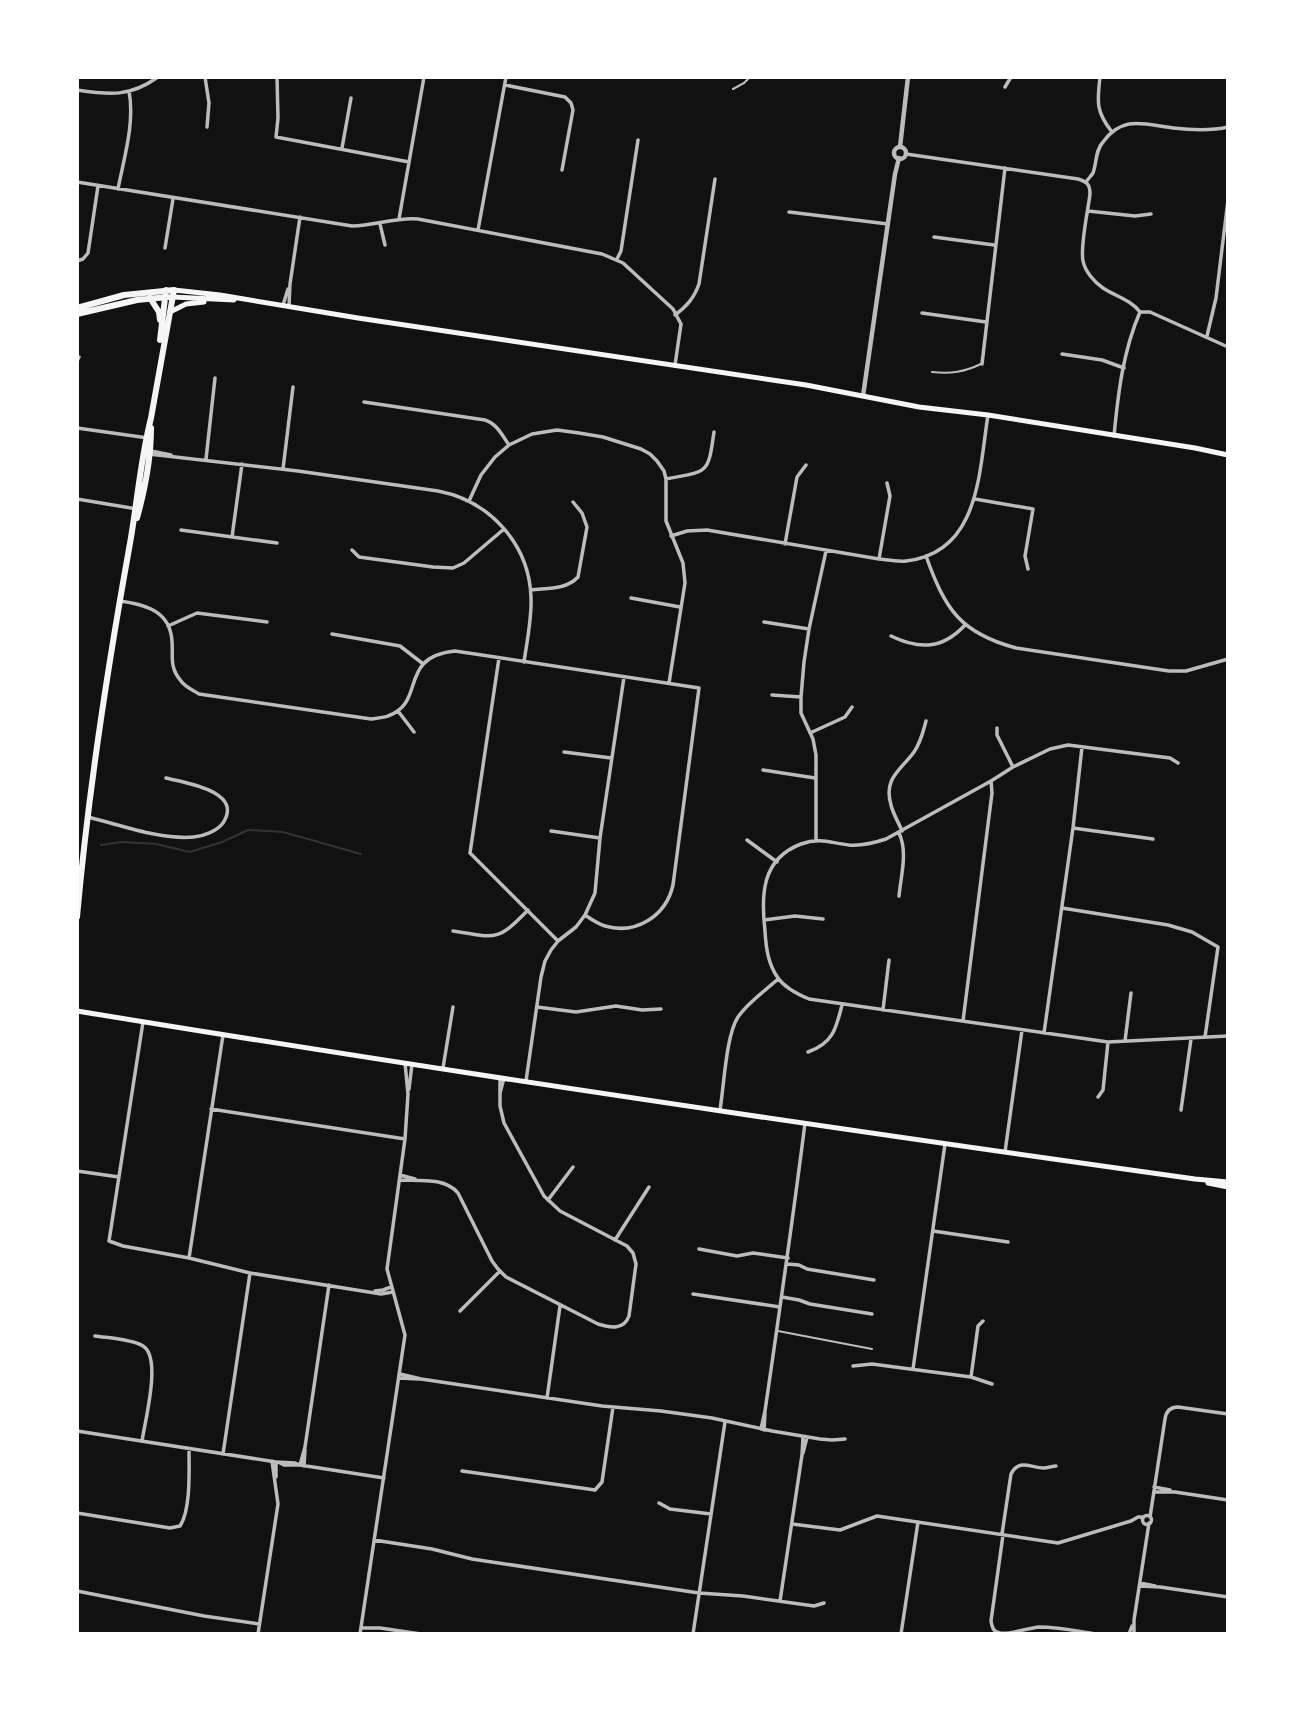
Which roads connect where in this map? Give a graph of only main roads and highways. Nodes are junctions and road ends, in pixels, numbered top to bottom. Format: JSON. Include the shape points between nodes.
{"nodes":[{"id":1,"x":170,"y":294,"type":"junction"},
{"id":2,"x":149,"y":298,"type":"junction"},
{"id":3,"x":225,"y":300,"type":"junction"},
{"id":4,"x":244,"y":300,"type":"junction"},
{"id":5,"x":77,"y":308,"type":"edge"},
{"id":6,"x":170,"y":312,"type":"junction"},
{"id":7,"x":77,"y":314,"type":"edge"},
{"id":8,"x":162,"y":325,"type":"junction"},
{"id":9,"x":154,"y":400,"type":"junction"},
{"id":10,"x":1228,"y":455,"type":"edge"},
{"id":11,"x":77,"y":917,"type":"edge"},
{"id":12,"x":77,"y":1011,"type":"edge"},
{"id":13,"x":1195,"y":1179,"type":"junction"},
{"id":14,"x":1228,"y":1181,"type":"edge"},
{"id":15,"x":1228,"y":1187,"type":"edge"}],
"edges":[{"from":1,"to":2,"type":"main road"},
{"from":1,"to":3,"type":"main road"},
{"from":1,"to":4,"type":"main road","via":[[191,291]]},
{"from":1,"to":5,"type":"main road","via":[[124,295]]},
{"from":1,"to":6,"type":"main road"},
{"from":1,"to":8,"type":"main road"},
{"from":2,"to":7,"type":"main road"},
{"from":2,"to":8,"type":"main road"},
{"from":3,"to":4,"type":"main road"},
{"from":3,"to":6,"type":"main road","via":[[186,304]]},
{"from":4,"to":10,"type":"main road"},
{"from":6,"to":9,"type":"main road"},
{"from":8,"to":9,"type":"main road"},
{"from":9,"to":11,"type":"main road","via":[[101,718]]},
{"from":12,"to":13,"type":"main road"},
{"from":13,"to":14,"type":"main road"},
{"from":13,"to":15,"type":"main road"}]}
